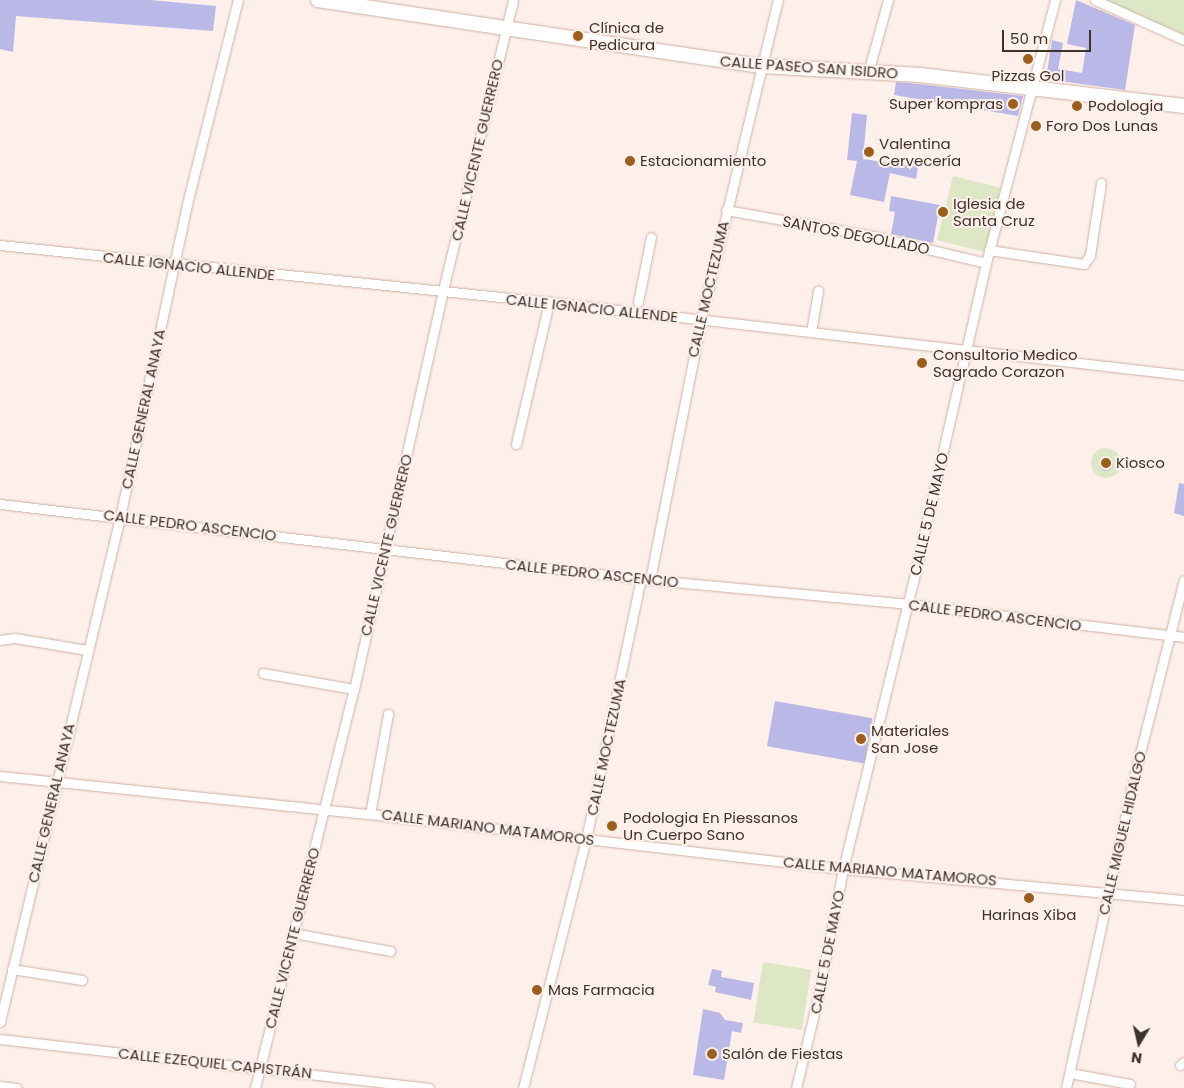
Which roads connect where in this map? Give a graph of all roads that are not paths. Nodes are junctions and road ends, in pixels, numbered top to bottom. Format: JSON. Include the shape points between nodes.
{"nodes":[{"id":1,"x":238,"y":0,"type":"edge"},
{"id":2,"x":318,"y":0,"type":"edge"},
{"id":3,"x":513,"y":0,"type":"edge"},
{"id":4,"x":778,"y":0,"type":"edge"},
{"id":5,"x":888,"y":0,"type":"edge"},
{"id":6,"x":1055,"y":0,"type":"edge"},
{"id":7,"x":1095,"y":0,"type":"edge"},
{"id":8,"x":506,"y":28,"type":"junction"},
{"id":9,"x":1184,"y":40,"type":"edge"},
{"id":10,"x":762,"y":66,"type":"junction"},
{"id":11,"x":868,"y":73,"type":"junction"},
{"id":12,"x":1031,"y":87,"type":"junction"},
{"id":13,"x":1184,"y":106,"type":"edge"},
{"id":14,"x":1101,"y":183,"type":"dead end"},
{"id":15,"x":726,"y":210,"type":"junction"},
{"id":16,"x":651,"y":237,"type":"dead end"},
{"id":17,"x":0,"y":245,"type":"edge"},
{"id":18,"x":990,"y":250,"type":"junction"},
{"id":19,"x":986,"y":263,"type":"junction"},
{"id":20,"x":173,"y":265,"type":"junction"},
{"id":21,"x":818,"y":291,"type":"dead end"},
{"id":22,"x":442,"y":294,"type":"junction"},
{"id":23,"x":549,"y":302,"type":"junction"},
{"id":24,"x":638,"y":302,"type":"dead end"},
{"id":25,"x":701,"y":320,"type":"junction"},
{"id":26,"x":811,"y":332,"type":"junction"},
{"id":27,"x":965,"y":350,"type":"junction"},
{"id":28,"x":1184,"y":375,"type":"edge"},
{"id":29,"x":516,"y":444,"type":"dead end"},
{"id":30,"x":0,"y":504,"type":"edge"},
{"id":31,"x":120,"y":517,"type":"junction"},
{"id":32,"x":386,"y":548,"type":"junction"},
{"id":33,"x":646,"y":580,"type":"junction"},
{"id":34,"x":1184,"y":580,"type":"edge"},
{"id":35,"x":908,"y":604,"type":"junction"},
{"id":36,"x":1169,"y":636,"type":"junction"},
{"id":37,"x":1184,"y":637,"type":"edge"},
{"id":38,"x":0,"y":640,"type":"edge"},
{"id":39,"x":87,"y":650,"type":"junction"},
{"id":40,"x":263,"y":673,"type":"dead end"},
{"id":41,"x":354,"y":689,"type":"junction"},
{"id":42,"x":388,"y":714,"type":"dead end"},
{"id":43,"x":0,"y":776,"type":"edge"},
{"id":44,"x":55,"y":782,"type":"junction"},
{"id":45,"x":324,"y":809,"type":"junction"},
{"id":46,"x":370,"y":814,"type":"junction"},
{"id":47,"x":586,"y":839,"type":"junction"},
{"id":48,"x":843,"y":869,"type":"junction"},
{"id":49,"x":1108,"y":891,"type":"junction"},
{"id":50,"x":1184,"y":900,"type":"edge"},
{"id":51,"x":293,"y":932,"type":"junction"},
{"id":52,"x":390,"y":951,"type":"dead end"},
{"id":53,"x":12,"y":969,"type":"junction"},
{"id":54,"x":82,"y":980,"type":"dead end"},
{"id":55,"x":0,"y":1022,"type":"edge"},
{"id":56,"x":0,"y":1039,"type":"edge"},
{"id":57,"x":260,"y":1068,"type":"junction"},
{"id":58,"x":1070,"y":1073,"type":"junction"},
{"id":59,"x":1130,"y":1084,"type":"dead end"},
{"id":60,"x":0,"y":1086,"type":"edge"},
{"id":61,"x":17,"y":1088,"type":"edge"},
{"id":62,"x":255,"y":1088,"type":"edge"},
{"id":63,"x":429,"y":1088,"type":"edge"},
{"id":64,"x":523,"y":1088,"type":"edge"},
{"id":65,"x":796,"y":1088,"type":"edge"},
{"id":66,"x":1066,"y":1088,"type":"edge"}],
"edges":[{"from":1,"to":20,"type":"street","name":"CALLE GENERAL ANAYA"},
{"from":2,"to":8,"type":"main road","name":"CALLE PASEO SAN ISIDRO"},
{"from":3,"to":8,"type":"street","name":"CALLE VICENTE GUERRERO"},
{"from":4,"to":10,"type":"street","name":"CALLE MOCTEZUMA"},
{"from":5,"to":11,"type":"street"},
{"from":6,"to":12,"type":"street","name":"CALLE 5 DE MAYO"},
{"from":7,"to":9,"type":"street"},
{"from":8,"to":10,"type":"main road","name":"CALLE PASEO SAN ISIDRO"},
{"from":8,"to":22,"type":"street","name":"CALLE VICENTE GUERRERO"},
{"from":10,"to":11,"type":"main road","name":"CALLE PASEO SAN ISIDRO"},
{"from":10,"to":15,"type":"street","name":"CALLE MOCTEZUMA"},
{"from":11,"to":12,"type":"main road","name":"CALLE PASEO SAN ISIDRO"},
{"from":12,"to":13,"type":"main road","name":"CALLE PASEO SAN ISIDRO"},
{"from":12,"to":18,"type":"street","name":"CALLE 5 DE MAYO"},
{"from":14,"to":18,"type":"street","via":[[1090,255],[1084,264]]},
{"from":15,"to":19,"type":"street","name":"SANTOS DEGOLLADO","via":[[873,236]]},
{"from":15,"to":25,"type":"street","name":"CALLE MOCTEZUMA"},
{"from":16,"to":24,"type":"street"},
{"from":17,"to":20,"type":"street","name":"CALLE IGNACIO ALLENDE"},
{"from":18,"to":19,"type":"street","name":"CALLE 5 DE MAYO"},
{"from":19,"to":27,"type":"street","name":"CALLE 5 DE MAYO"},
{"from":20,"to":22,"type":"street","name":"CALLE IGNACIO ALLENDE"},
{"from":20,"to":31,"type":"street","name":"CALLE GENERAL ANAYA"},
{"from":21,"to":26,"type":"street"},
{"from":22,"to":23,"type":"street","name":"CALLE IGNACIO ALLENDE"},
{"from":22,"to":32,"type":"street","name":"CALLE VICENTE GUERRERO"},
{"from":23,"to":25,"type":"street","name":"CALLE IGNACIO ALLENDE"},
{"from":23,"to":29,"type":"street"},
{"from":25,"to":26,"type":"street","name":"CALLE IGNACIO ALLENDE"},
{"from":25,"to":33,"type":"street","name":"CALLE MOCTEZUMA"},
{"from":26,"to":27,"type":"street","name":"CALLE IGNACIO ALLENDE"},
{"from":27,"to":28,"type":"street","name":"CALLE IGNACIO ALLENDE"},
{"from":27,"to":35,"type":"street","name":"CALLE 5 DE MAYO"},
{"from":30,"to":31,"type":"street","name":"CALLE PEDRO ASCENCIO"},
{"from":31,"to":32,"type":"street","name":"CALLE PEDRO ASCENCIO"},
{"from":31,"to":39,"type":"street","name":"CALLE GENERAL ANAYA"},
{"from":32,"to":33,"type":"street","name":"CALLE PEDRO ASCENCIO"},
{"from":32,"to":41,"type":"street","name":"CALLE VICENTE GUERRERO"},
{"from":33,"to":35,"type":"street","name":"CALLE PEDRO ASCENCIO"},
{"from":33,"to":47,"type":"street","name":"CALLE MOCTEZUMA"},
{"from":34,"to":36,"type":"street","name":"CALLE MIGUEL HIDALGO"},
{"from":35,"to":36,"type":"street","name":"CALLE PEDRO ASCENCIO"},
{"from":35,"to":48,"type":"street","name":"CALLE 5 DE MAYO"},
{"from":36,"to":37,"type":"street","name":"CALLE PEDRO ASCENCIO"},
{"from":36,"to":49,"type":"street","name":"CALLE MIGUEL HIDALGO"},
{"from":38,"to":39,"type":"street","via":[[15,638]]},
{"from":39,"to":44,"type":"street","name":"CALLE GENERAL ANAYA"},
{"from":40,"to":41,"type":"street"},
{"from":41,"to":45,"type":"street","name":"CALLE VICENTE GUERRERO"},
{"from":42,"to":46,"type":"street"},
{"from":43,"to":44,"type":"street","name":"CALLE MARIANO MATAMOROS"},
{"from":44,"to":45,"type":"street","name":"CALLE MARIANO MATAMOROS"},
{"from":44,"to":53,"type":"street","name":"CALLE GENERAL ANAYA"},
{"from":45,"to":46,"type":"street","name":"CALLE MARIANO MATAMOROS"},
{"from":45,"to":51,"type":"street","name":"CALLE VICENTE GUERRERO"},
{"from":46,"to":47,"type":"street","name":"CALLE MARIANO MATAMOROS"},
{"from":47,"to":48,"type":"street","name":"CALLE MARIANO MATAMOROS"},
{"from":47,"to":64,"type":"street","name":"CALLE MOCTEZUMA"},
{"from":48,"to":49,"type":"street","name":"CALLE MARIANO MATAMOROS"},
{"from":48,"to":65,"type":"street","name":"CALLE 5 DE MAYO"},
{"from":49,"to":50,"type":"street","name":"CALLE MARIANO MATAMOROS"},
{"from":49,"to":58,"type":"street","name":"CALLE MIGUEL HIDALGO"},
{"from":51,"to":52,"type":"street"},
{"from":51,"to":57,"type":"street","name":"CALLE VICENTE GUERRERO"},
{"from":53,"to":54,"type":"street"},
{"from":53,"to":55,"type":"street","name":"CALLE GENERAL ANAYA"},
{"from":56,"to":57,"type":"street","name":"CALLE EZEQUIEL CAPISTRÁN"},
{"from":57,"to":62,"type":"street","name":"CALLE VICENTE GUERRERO"},
{"from":57,"to":63,"type":"street","name":"CALLE EZEQUIEL CAPISTRÁN"},
{"from":58,"to":59,"type":"street"},
{"from":58,"to":66,"type":"street","name":"CALLE MIGUEL HIDALGO"},
{"from":60,"to":61,"type":"street"}]}
